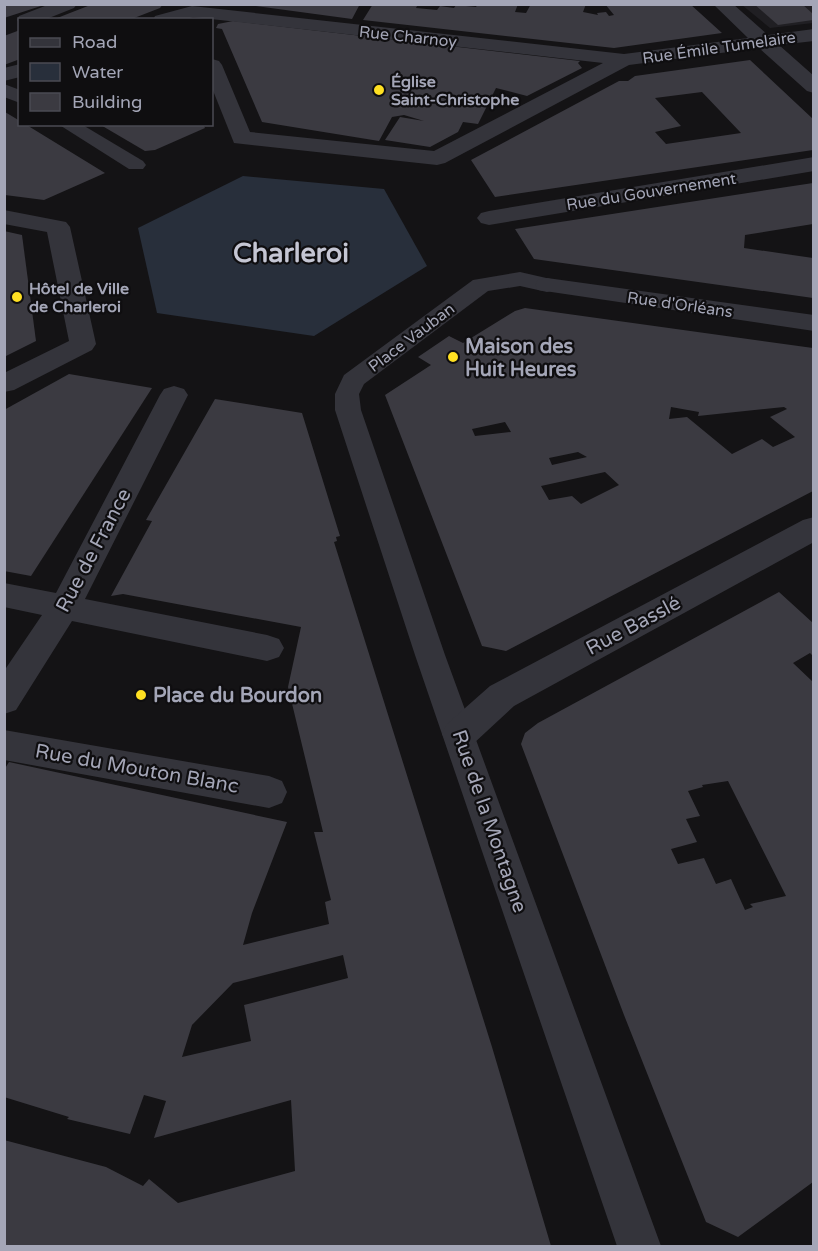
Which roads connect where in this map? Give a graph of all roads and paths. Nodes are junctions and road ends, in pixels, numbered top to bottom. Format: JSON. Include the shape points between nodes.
{"nodes":[{"id":1,"x":68,"y":4,"type":"edge"},
{"id":2,"x":722,"y":4,"type":"edge"},
{"id":3,"x":192,"y":12,"type":"edge"},
{"id":4,"x":30,"y":18,"type":"edge"},
{"id":5,"x":170,"y":18,"type":"edge"},
{"id":6,"x":813,"y":35,"type":"edge"},
{"id":7,"x":763,"y":41,"type":"junction"},
{"id":8,"x":624,"y":60,"type":"junction"},
{"id":9,"x":213,"y":67,"type":"edge"},
{"id":10,"x":813,"y":87,"type":"edge"},
{"id":11,"x":4,"y":89,"type":"edge"},
{"id":12,"x":18,"y":97,"type":"edge"},
{"id":13,"x":70,"y":126,"type":"edge"},
{"id":14,"x":813,"y":164,"type":"edge"},
{"id":15,"x":136,"y":165,"type":"dead end"},
{"id":16,"x":4,"y":217,"type":"edge"},
{"id":17,"x":489,"y":218,"type":"dead end"},
{"id":18,"x":547,"y":285,"type":"joint"},
{"id":19,"x":813,"y":323,"type":"edge"},
{"id":20,"x":4,"y":384,"type":"edge"},
{"id":21,"x":347,"y":394,"type":"joint"},
{"id":22,"x":174,"y":395,"type":"dead end"},
{"id":23,"x":813,"y":528,"type":"edge"},
{"id":24,"x":4,"y":595,"type":"edge"},
{"id":25,"x":65,"y":606,"type":"junction"},
{"id":26,"x":267,"y":648,"type":"dead end"},
{"id":27,"x":4,"y":700,"type":"edge"},
{"id":28,"x":460,"y":734,"type":"junction"},
{"id":29,"x":4,"y":745,"type":"edge"},
{"id":30,"x":269,"y":792,"type":"dead end"},
{"id":31,"x":639,"y":1246,"type":"edge"}],
"edges":[{"from":1,"to":4,"type":"street"},
{"from":2,"to":7,"type":"street"},
{"from":3,"to":5,"type":"street"},
{"from":3,"to":8,"type":"street","name":"Rue Charnoy"},
{"from":6,"to":7,"type":"street","name":"Rue Émile Tumelaire"},
{"from":7,"to":8,"type":"street","name":"Rue Émile Tumelaire"},
{"from":7,"to":10,"type":"street"},
{"from":8,"to":9,"type":"street","via":[[437,158],[242,138]]},
{"from":11,"to":12,"type":"street"},
{"from":13,"to":15,"type":"street"},
{"from":14,"to":17,"type":"street","name":"Rue du Gouvernement"},
{"from":16,"to":20,"type":"street","via":[[57,227],[83,344]]},
{"from":18,"to":19,"type":"street","name":"Rue d'Orléans"},
{"from":18,"to":21,"type":"street","name":"Place Vauban","via":[[520,279],[482,285],[353,380]]},
{"from":21,"to":28,"type":"street","name":"Rue de la Montagne","via":[[348,410]]},
{"from":22,"to":25,"type":"street","name":"Rue de France"},
{"from":23,"to":28,"type":"street","name":"Rue Basslé","via":[[502,696]]},
{"from":24,"to":25,"type":"street"},
{"from":25,"to":26,"type":"street"},
{"from":25,"to":27,"type":"street","name":"Rue de France"},
{"from":28,"to":31,"type":"street","name":"Rue de la Montagne"},
{"from":29,"to":30,"type":"street","name":"Rue du Mouton Blanc"}]}
